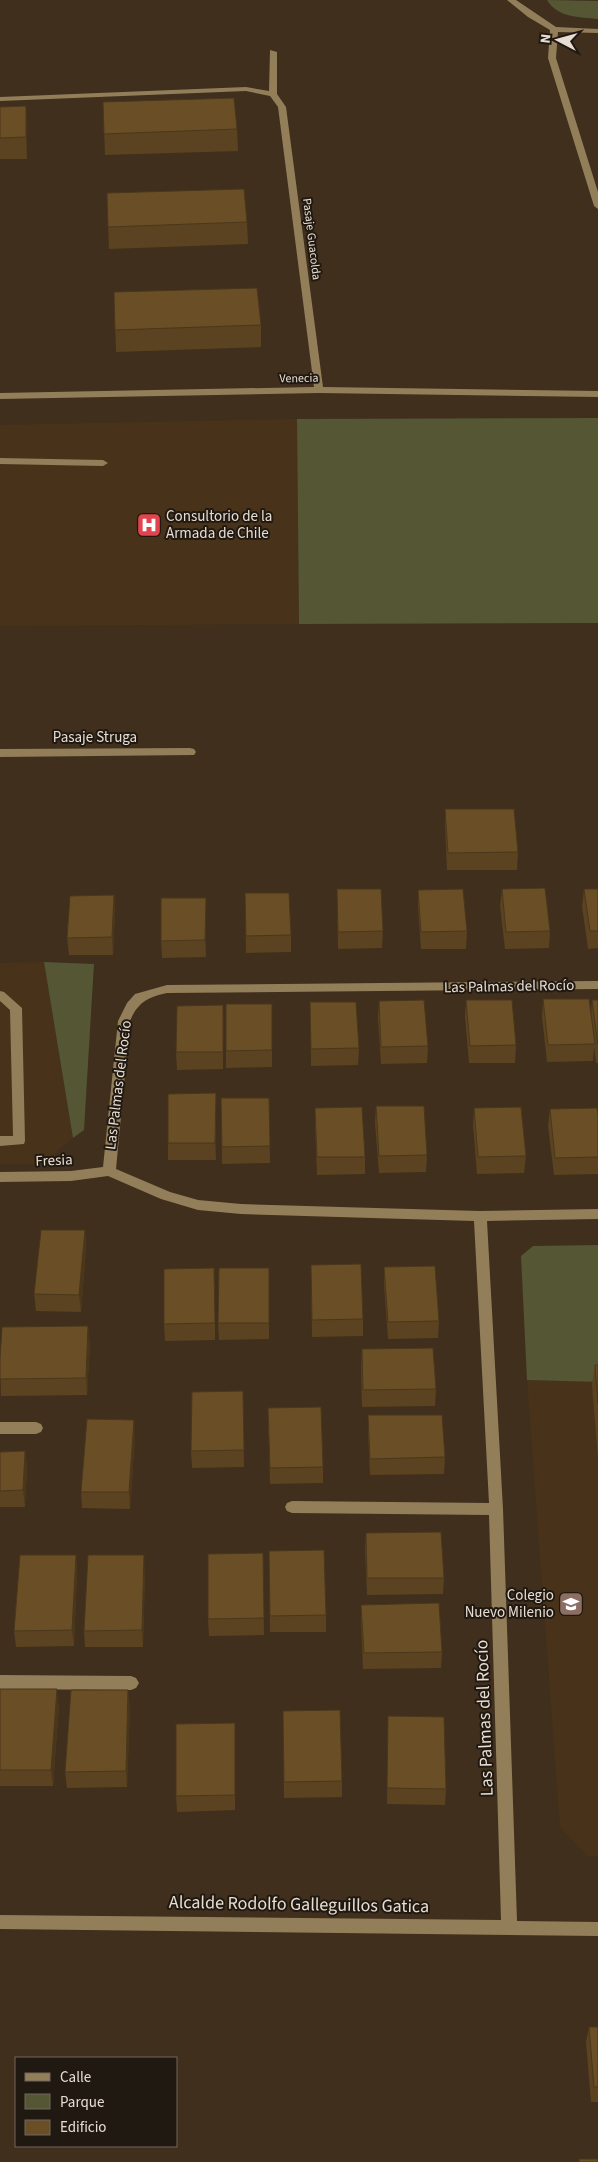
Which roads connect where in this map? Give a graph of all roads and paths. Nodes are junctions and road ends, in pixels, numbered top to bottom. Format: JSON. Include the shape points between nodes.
{"nodes":[{"id":1,"x":511,"y":0,"type":"edge"},
{"id":2,"x":554,"y":29,"type":"junction"},
{"id":3,"x":598,"y":31,"type":"edge"},
{"id":4,"x":273,"y":52,"type":"dead end"},
{"id":5,"x":273,"y":94,"type":"junction"},
{"id":6,"x":0,"y":99,"type":"edge"},
{"id":7,"x":598,"y":206,"type":"edge"},
{"id":8,"x":320,"y":390,"type":"junction"},
{"id":9,"x":598,"y":394,"type":"edge"},
{"id":10,"x":0,"y":396,"type":"edge"},
{"id":11,"x":0,"y":462,"type":"edge"},
{"id":12,"x":104,"y":463,"type":"dead end"},
{"id":13,"x":190,"y":752,"type":"dead end"},
{"id":14,"x":0,"y":753,"type":"edge"},
{"id":15,"x":598,"y":985,"type":"edge"},
{"id":16,"x":0,"y":995,"type":"edge"},
{"id":17,"x":0,"y":1141,"type":"edge"},
{"id":18,"x":109,"y":1171,"type":"junction"},
{"id":19,"x":0,"y":1178,"type":"edge"},
{"id":20,"x":598,"y":1214,"type":"edge"},
{"id":21,"x":480,"y":1216,"type":"junction"},
{"id":22,"x":0,"y":1428,"type":"edge"},
{"id":23,"x":36,"y":1428,"type":"dead end"},
{"id":24,"x":292,"y":1507,"type":"dead end"},
{"id":25,"x":496,"y":1508,"type":"junction"},
{"id":26,"x":0,"y":1682,"type":"edge"},
{"id":27,"x":131,"y":1683,"type":"dead end"},
{"id":28,"x":0,"y":1922,"type":"edge"},
{"id":29,"x":509,"y":1926,"type":"junction"},
{"id":30,"x":598,"y":1929,"type":"edge"}],
"edges":[{"from":1,"to":2,"type":"street"},
{"from":2,"to":3,"type":"street"},
{"from":2,"to":7,"type":"street","via":[[552,58]]},
{"from":4,"to":5,"type":"street","name":"Pasaje Guacolda"},
{"from":5,"to":6,"type":"street","via":[[246,89]]},
{"from":5,"to":8,"type":"street","name":"Pasaje Guacolda","via":[[282,107]]},
{"from":8,"to":9,"type":"street","name":"Venecia"},
{"from":8,"to":10,"type":"street","name":"Venecia"},
{"from":11,"to":12,"type":"street"},
{"from":13,"to":14,"type":"street","name":"Pasaje Struga"},
{"from":15,"to":18,"type":"street","name":"Las Palmas del Rocío","via":[[167,989],[151,992],[138,997],[129,1007],[124,1021]]},
{"from":16,"to":17,"type":"street","via":[[16,1008],[19,1141]]},
{"from":18,"to":19,"type":"street","name":"Fresia","via":[[71,1176]]},
{"from":18,"to":21,"type":"street","name":"Las Palmas del Rocío","via":[[166,1196],[198,1205]]},
{"from":20,"to":21,"type":"street","name":"Las Palmas del Rocío"},
{"from":21,"to":25,"type":"street","name":"Las Palmas del Rocío"},
{"from":22,"to":23,"type":"street"},
{"from":24,"to":25,"type":"street"},
{"from":25,"to":29,"type":"street","name":"Las Palmas del Rocío"},
{"from":26,"to":27,"type":"street"},
{"from":28,"to":29,"type":"street","name":"Alcalde Rodolfo Galleguillos Gatica"},
{"from":29,"to":30,"type":"street","name":"Alcalde Rodolfo Galleguillos Gatica"}]}
